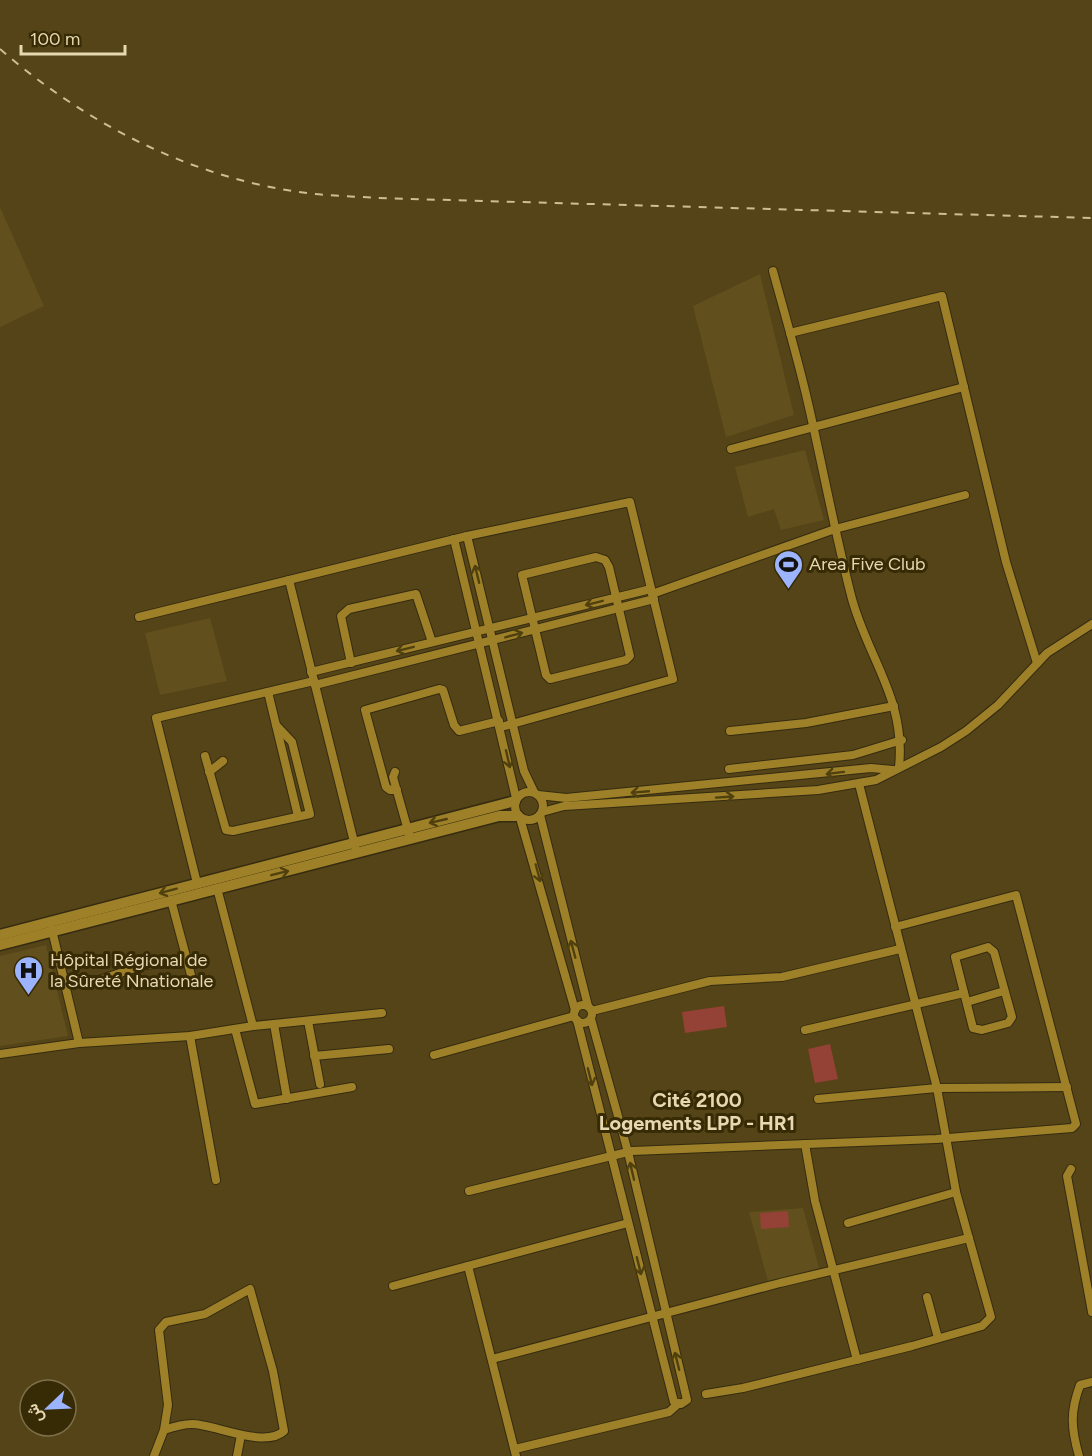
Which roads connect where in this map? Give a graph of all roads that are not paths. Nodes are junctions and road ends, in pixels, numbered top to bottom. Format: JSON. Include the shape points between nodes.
{"nodes":[{"id":1,"x":773,"y":271,"type":"dead end"},
{"id":2,"x":790,"y":333,"type":"junction"},
{"id":3,"x":964,"y":387,"type":"junction"},
{"id":4,"x":813,"y":427,"type":"junction"},
{"id":5,"x":731,"y":449,"type":"dead end"},
{"id":6,"x":965,"y":495,"type":"dead end"},
{"id":7,"x":835,"y":529,"type":"junction"},
{"id":8,"x":468,"y":536,"type":"junction"},
{"id":9,"x":454,"y":539,"type":"junction"},
{"id":10,"x":289,"y":580,"type":"junction"},
{"id":11,"x":652,"y":594,"type":"junction"},
{"id":12,"x":617,"y":598,"type":"junction"},
{"id":13,"x":620,"y":608,"type":"junction"},
{"id":14,"x":139,"y":616,"type":"dead end"},
{"id":15,"x":531,"y":618,"type":"junction"},
{"id":16,"x":1092,"y":624,"type":"edge"},
{"id":17,"x":490,"y":628,"type":"junction"},
{"id":18,"x":535,"y":630,"type":"junction"},
{"id":19,"x":477,"y":631,"type":"junction"},
{"id":20,"x":494,"y":640,"type":"junction"},
{"id":21,"x":432,"y":642,"type":"junction"},
{"id":22,"x":480,"y":644,"type":"junction"},
{"id":23,"x":351,"y":663,"type":"junction"},
{"id":24,"x":1037,"y":663,"type":"junction"},
{"id":25,"x":311,"y":672,"type":"junction"},
{"id":26,"x":314,"y":683,"type":"junction"},
{"id":27,"x":268,"y":692,"type":"junction"},
{"id":28,"x":894,"y":706,"type":"junction"},
{"id":29,"x":514,"y":723,"type":"junction"},
{"id":30,"x":500,"y":724,"type":"junction"},
{"id":31,"x":276,"y":725,"type":"junction"},
{"id":32,"x":730,"y":730,"type":"dead end"},
{"id":33,"x":902,"y":740,"type":"junction"},
{"id":34,"x":205,"y":756,"type":"dead end"},
{"id":35,"x":223,"y":761,"type":"dead end"},
{"id":36,"x":729,"y":769,"type":"dead end"},
{"id":37,"x":896,"y":769,"type":"junction"},
{"id":38,"x":209,"y":772,"type":"junction"},
{"id":39,"x":395,"y":772,"type":"dead end"},
{"id":40,"x":859,"y":784,"type":"junction"},
{"id":41,"x":397,"y":790,"type":"junction"},
{"id":42,"x":536,"y":794,"type":"junction"},
{"id":43,"x":516,"y":800,"type":"junction"},
{"id":44,"x":541,"y":813,"type":"junction"},
{"id":45,"x":298,"y":816,"type":"junction"},
{"id":46,"x":519,"y":817,"type":"junction"},
{"id":47,"x":409,"y":834,"type":"junction"},
{"id":48,"x":356,"y":848,"type":"junction"},
{"id":49,"x":197,"y":883,"type":"junction"},
{"id":50,"x":217,"y":888,"type":"junction"},
{"id":51,"x":171,"y":900,"type":"junction"},
{"id":52,"x":65,"y":922,"type":"junction"},
{"id":53,"x":895,"y":927,"type":"junction"},
{"id":54,"x":52,"y":930,"type":"junction"},
{"id":55,"x":0,"y":935,"type":"edge"},
{"id":56,"x":0,"y":945,"type":"edge"},
{"id":57,"x":900,"y":949,"type":"junction"},
{"id":58,"x":188,"y":961,"type":"junction"},
{"id":59,"x":191,"y":975,"type":"dead end"},
{"id":60,"x":64,"y":983,"type":"junction"},
{"id":61,"x":1004,"y":991,"type":"junction"},
{"id":62,"x":964,"y":993,"type":"junction"},
{"id":63,"x":967,"y":1002,"type":"junction"},
{"id":64,"x":915,"y":1005,"type":"junction"},
{"id":65,"x":590,"y":1012,"type":"junction"},
{"id":66,"x":382,"y":1013,"type":"dead end"},
{"id":67,"x":575,"y":1016,"type":"junction"},
{"id":68,"x":308,"y":1021,"type":"junction"},
{"id":69,"x":274,"y":1024,"type":"junction"},
{"id":70,"x":253,"y":1026,"type":"junction"},
{"id":71,"x":235,"y":1029,"type":"junction"},
{"id":72,"x":806,"y":1030,"type":"dead end"},
{"id":73,"x":190,"y":1036,"type":"junction"},
{"id":74,"x":79,"y":1043,"type":"junction"},
{"id":75,"x":389,"y":1049,"type":"dead end"},
{"id":76,"x":0,"y":1054,"type":"edge"},
{"id":77,"x":434,"y":1055,"type":"dead end"},
{"id":78,"x":314,"y":1056,"type":"junction"},
{"id":79,"x":320,"y":1084,"type":"dead end"},
{"id":80,"x":352,"y":1087,"type":"dead end"},
{"id":81,"x":1067,"y":1087,"type":"junction"},
{"id":82,"x":937,"y":1088,"type":"junction"},
{"id":83,"x":287,"y":1099,"type":"junction"},
{"id":84,"x":818,"y":1099,"type":"dead end"},
{"id":85,"x":948,"y":1138,"type":"junction"},
{"id":86,"x":806,"y":1144,"type":"junction"},
{"id":87,"x":628,"y":1152,"type":"junction"},
{"id":88,"x":611,"y":1156,"type":"junction"},
{"id":89,"x":1071,"y":1169,"type":"dead end"},
{"id":90,"x":216,"y":1180,"type":"dead end"},
{"id":91,"x":469,"y":1191,"type":"dead end"},
{"id":92,"x":956,"y":1192,"type":"junction"},
{"id":93,"x":628,"y":1223,"type":"junction"},
{"id":94,"x":848,"y":1223,"type":"dead end"},
{"id":95,"x":969,"y":1238,"type":"junction"},
{"id":96,"x":468,"y":1266,"type":"junction"},
{"id":97,"x":833,"y":1272,"type":"junction"},
{"id":98,"x":393,"y":1286,"type":"dead end"},
{"id":99,"x":927,"y":1297,"type":"dead end"},
{"id":100,"x":1092,"y":1312,"type":"edge"},
{"id":101,"x":666,"y":1314,"type":"junction"},
{"id":102,"x":652,"y":1318,"type":"junction"},
{"id":103,"x":938,"y":1338,"type":"junction"},
{"id":104,"x":492,"y":1359,"type":"junction"},
{"id":105,"x":857,"y":1360,"type":"junction"},
{"id":106,"x":1092,"y":1382,"type":"edge"},
{"id":107,"x":706,"y":1394,"type":"dead end"},
{"id":108,"x":679,"y":1403,"type":"junction"},
{"id":109,"x":164,"y":1430,"type":"junction"},
{"id":110,"x":241,"y":1435,"type":"junction"},
{"id":111,"x":516,"y":1453,"type":"edge"},
{"id":112,"x":154,"y":1456,"type":"edge"},
{"id":113,"x":237,"y":1456,"type":"edge"},
{"id":114,"x":1079,"y":1456,"type":"edge"}],
"edges":[{"from":1,"to":2,"type":"street"},
{"from":2,"to":3,"type":"street","via":[[942,296]]},
{"from":2,"to":4,"type":"street"},
{"from":3,"to":4,"type":"street"},
{"from":3,"to":24,"type":"street","via":[[1006,562]]},
{"from":4,"to":5,"type":"street"},
{"from":4,"to":7,"type":"street"},
{"from":6,"to":7,"type":"street"},
{"from":7,"to":11,"type":"street"},
{"from":7,"to":28,"type":"street","via":[[861,630]]},
{"from":8,"to":9,"type":"street"},
{"from":8,"to":11,"type":"street","via":[[630,502]]},
{"from":17,"to":8,"type":"street","one_way":true},
{"from":9,"to":10,"type":"street"},
{"from":9,"to":19,"type":"street"},
{"from":10,"to":14,"type":"street"},
{"from":10,"to":25,"type":"street"},
{"from":11,"to":12,"type":"street"},
{"from":11,"to":13,"type":"street"},
{"from":11,"to":29,"type":"street","via":[[673,680]]},
{"from":12,"to":13,"type":"street"},
{"from":12,"to":15,"type":"street","one_way":true},
{"from":12,"to":15,"type":"street","via":[[609,567],[600,557],[526,573],[522,580]]},
{"from":13,"to":18,"type":"street"},
{"from":13,"to":18,"type":"street","via":[[631,653],[629,659],[554,680],[546,675]]},
{"from":15,"to":17,"type":"street"},
{"from":15,"to":18,"type":"street"},
{"from":16,"to":24,"type":"street"},
{"from":17,"to":19,"type":"street"},
{"from":17,"to":20,"type":"street"},
{"from":20,"to":18,"type":"street","one_way":true},
{"from":19,"to":21,"type":"street"},
{"from":19,"to":22,"type":"street"},
{"from":20,"to":22,"type":"street"},
{"from":20,"to":29,"type":"street"},
{"from":21,"to":23,"type":"street","one_way":true},
{"from":21,"to":23,"type":"street","via":[[416,594],[349,609],[340,616]]},
{"from":22,"to":26,"type":"street"},
{"from":22,"to":30,"type":"street"},
{"from":23,"to":25,"type":"street"},
{"from":24,"to":37,"type":"street","via":[[998,705],[966,730],[942,747]]},
{"from":25,"to":26,"type":"street"},
{"from":26,"to":27,"type":"street"},
{"from":26,"to":48,"type":"street"},
{"from":27,"to":31,"type":"street"},
{"from":27,"to":49,"type":"street","via":[[156,718]]},
{"from":28,"to":32,"type":"street","via":[[806,723]]},
{"from":28,"to":33,"type":"street"},
{"from":29,"to":30,"type":"street"},
{"from":29,"to":42,"type":"street","via":[[524,771]]},
{"from":30,"to":41,"type":"street","via":[[459,731],[440,689],[365,710],[386,787]]},
{"from":30,"to":43,"type":"street","one_way":true},
{"from":31,"to":45,"type":"street"},
{"from":31,"to":45,"type":"street","via":[[292,742],[310,814]]},
{"from":33,"to":36,"type":"street","via":[[852,755]]},
{"from":33,"to":37,"type":"street"},
{"from":34,"to":38,"type":"street"},
{"from":35,"to":38,"type":"street"},
{"from":37,"to":40,"type":"street"},
{"from":37,"to":42,"type":"street","one_way":true,"via":[[871,768],[566,798]]},
{"from":38,"to":45,"type":"street","via":[[226,830]]},
{"from":39,"to":41,"type":"street"},
{"from":44,"to":40,"type":"street","one_way":true,"via":[[564,806]]},
{"from":40,"to":53,"type":"street"},
{"from":41,"to":47,"type":"street"},
{"from":42,"to":43,"type":"street","via":[[524,792]]},
{"from":42,"to":44,"type":"street","via":[[543,802]]},
{"from":43,"to":46,"type":"street"},
{"from":43,"to":47,"type":"street","one_way":true},
{"from":44,"to":46,"type":"street","via":[[533,820]]},
{"from":65,"to":44,"type":"street","one_way":true},
{"from":46,"to":47,"type":"street","via":[[499,816]]},
{"from":46,"to":67,"type":"street","one_way":true},
{"from":47,"to":48,"type":"street"},
{"from":48,"to":49,"type":"street"},
{"from":50,"to":48,"type":"street","one_way":true},
{"from":49,"to":52,"type":"street","one_way":true},
{"from":50,"to":51,"type":"street"},
{"from":50,"to":70,"type":"street"},
{"from":51,"to":52,"type":"street"},
{"from":51,"to":58,"type":"street"},
{"from":52,"to":54,"type":"street"},
{"from":52,"to":55,"type":"street"},
{"from":53,"to":57,"type":"street"},
{"from":53,"to":81,"type":"street","via":[[1016,895]]},
{"from":54,"to":56,"type":"street"},
{"from":54,"to":60,"type":"street"},
{"from":57,"to":64,"type":"street"},
{"from":57,"to":65,"type":"street","via":[[782,977],[710,981]]},
{"from":58,"to":59,"type":"street"},
{"from":58,"to":60,"type":"street","via":[[144,965],[87,984]]},
{"from":60,"to":74,"type":"street"},
{"from":61,"to":62,"type":"street","via":[[988,947],[955,957]]},
{"from":61,"to":63,"type":"street"},
{"from":61,"to":63,"type":"street","via":[[1012,1017],[1008,1023],[982,1030],[974,1028]]},
{"from":62,"to":63,"type":"street"},
{"from":62,"to":64,"type":"street"},
{"from":64,"to":72,"type":"street"},
{"from":64,"to":82,"type":"street"},
{"from":65,"to":67,"type":"street","via":[[583,1023]]},
{"from":65,"to":67,"type":"street","via":[[579,1005]]},
{"from":65,"to":87,"type":"street"},
{"from":66,"to":68,"type":"street"},
{"from":67,"to":77,"type":"street"},
{"from":67,"to":88,"type":"street","one_way":true},
{"from":68,"to":69,"type":"street"},
{"from":68,"to":78,"type":"street"},
{"from":69,"to":70,"type":"street"},
{"from":69,"to":83,"type":"street"},
{"from":70,"to":71,"type":"street"},
{"from":71,"to":73,"type":"street"},
{"from":71,"to":83,"type":"street","via":[[255,1104]]},
{"from":73,"to":74,"type":"street"},
{"from":73,"to":90,"type":"street"},
{"from":74,"to":76,"type":"street"},
{"from":75,"to":78,"type":"street"},
{"from":78,"to":79,"type":"street"},
{"from":80,"to":83,"type":"street"},
{"from":81,"to":82,"type":"street"},
{"from":81,"to":85,"type":"street","via":[[1076,1124],[1072,1128]]},
{"from":82,"to":84,"type":"street"},
{"from":82,"to":85,"type":"street"},
{"from":85,"to":86,"type":"street"},
{"from":85,"to":92,"type":"street"},
{"from":86,"to":87,"type":"street"},
{"from":86,"to":97,"type":"street"},
{"from":87,"to":88,"type":"street"},
{"from":101,"to":87,"type":"street","one_way":true},
{"from":88,"to":91,"type":"street"},
{"from":88,"to":93,"type":"street"},
{"from":89,"to":100,"type":"street","via":[[1067,1176]]},
{"from":92,"to":94,"type":"street"},
{"from":92,"to":95,"type":"street"},
{"from":93,"to":96,"type":"street"},
{"from":93,"to":102,"type":"street","one_way":true},
{"from":95,"to":97,"type":"street"},
{"from":95,"to":103,"type":"street","via":[[991,1317],[982,1326]]},
{"from":96,"to":98,"type":"street"},
{"from":96,"to":104,"type":"street"},
{"from":97,"to":101,"type":"street"},
{"from":97,"to":105,"type":"street"},
{"from":99,"to":103,"type":"street"},
{"from":101,"to":102,"type":"street"},
{"from":108,"to":101,"type":"street","one_way":true,"via":[[687,1400]]},
{"from":102,"to":104,"type":"street"},
{"from":102,"to":108,"type":"street","via":[[674,1402]]},
{"from":103,"to":105,"type":"street"},
{"from":104,"to":111,"type":"street"},
{"from":105,"to":107,"type":"street"},
{"from":106,"to":114,"type":"street","via":[[1080,1385],[1072,1407]]},
{"from":108,"to":111,"type":"street","via":[[669,1412]]},
{"from":109,"to":110,"type":"street","via":[[195,1424]]},
{"from":109,"to":110,"type":"street","via":[[168,1404],[159,1330],[166,1322],[205,1314],[248,1289],[254,1294],[284,1429],[277,1436]]},
{"from":109,"to":112,"type":"street"},
{"from":110,"to":113,"type":"street"}]}
